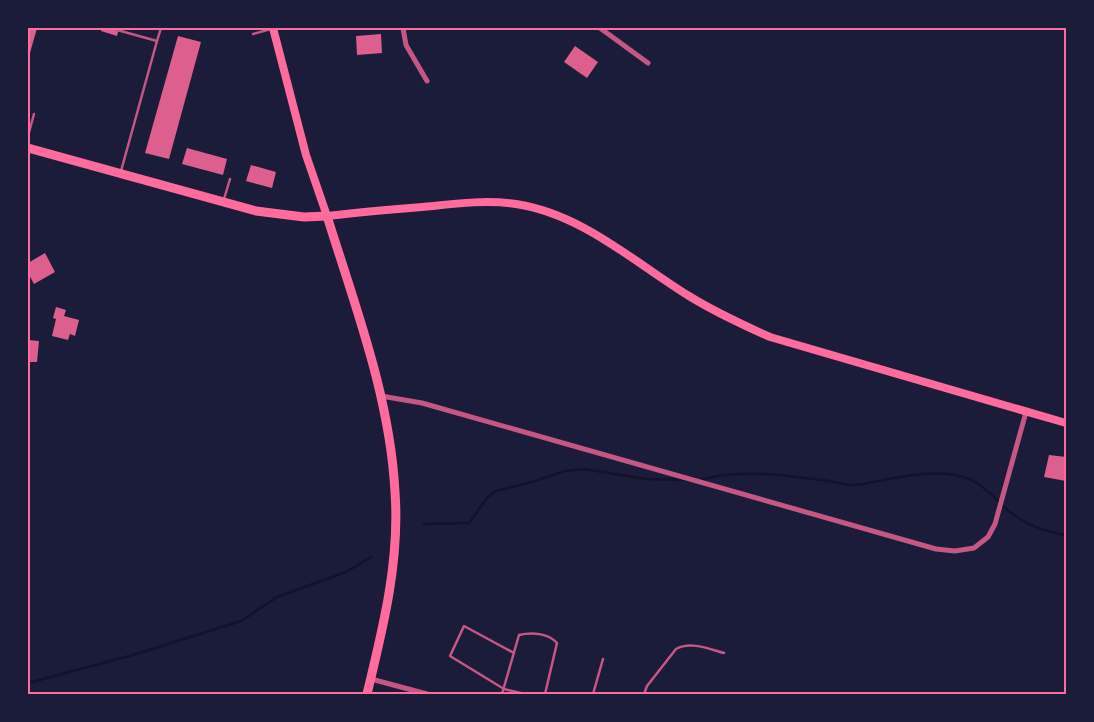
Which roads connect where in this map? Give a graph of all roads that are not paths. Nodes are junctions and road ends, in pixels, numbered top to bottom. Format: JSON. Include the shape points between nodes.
{"nodes":[{"id":1,"x":110,"y":28,"type":"edge"},
{"id":2,"x":161,"y":28,"type":"edge"},
{"id":3,"x":273,"y":28,"type":"edge"},
{"id":4,"x":403,"y":28,"type":"edge"},
{"id":5,"x":603,"y":28,"type":"edge"},
{"id":6,"x":253,"y":34,"type":"dead end"},
{"id":7,"x":157,"y":41,"type":"junction"},
{"id":8,"x":648,"y":63,"type":"dead end"},
{"id":9,"x":427,"y":81,"type":"dead end"},
{"id":10,"x":34,"y":114,"type":"dead end"},
{"id":11,"x":28,"y":136,"type":"edge"},
{"id":12,"x":28,"y":148,"type":"edge"},
{"id":13,"x":120,"y":174,"type":"junction"},
{"id":14,"x":230,"y":179,"type":"dead end"},
{"id":15,"x":223,"y":203,"type":"junction"},
{"id":16,"x":327,"y":216,"type":"junction"},
{"id":17,"x":381,"y":396,"type":"junction"},
{"id":18,"x":1026,"y":412,"type":"junction"},
{"id":19,"x":1066,"y":423,"type":"edge"},
{"id":20,"x":514,"y":653,"type":"junction"},
{"id":21,"x":724,"y":653,"type":"dead end"},
{"id":22,"x":603,"y":659,"type":"dead end"},
{"id":23,"x":371,"y":679,"type":"junction"},
{"id":24,"x":504,"y":688,"type":"junction"},
{"id":25,"x":367,"y":694,"type":"edge"},
{"id":26,"x":427,"y":694,"type":"edge"},
{"id":27,"x":502,"y":694,"type":"edge"},
{"id":28,"x":525,"y":694,"type":"edge"},
{"id":29,"x":544,"y":694,"type":"edge"},
{"id":30,"x":593,"y":694,"type":"edge"},
{"id":31,"x":644,"y":694,"type":"edge"}],
"edges":[{"from":1,"to":7,"type":"lane"},
{"from":2,"to":7,"type":"lane"},
{"from":3,"to":6,"type":"lane"},
{"from":3,"to":16,"type":"main road","via":[[306,155]]},
{"from":4,"to":9,"type":"street","via":[[406,45]]},
{"from":5,"to":8,"type":"street"},
{"from":7,"to":13,"type":"lane"},
{"from":10,"to":11,"type":"lane"},
{"from":12,"to":13,"type":"main road"},
{"from":13,"to":15,"type":"main road"},
{"from":14,"to":15,"type":"lane"},
{"from":15,"to":16,"type":"main road","via":[[277,215]]},
{"from":16,"to":17,"type":"main road"},
{"from":16,"to":18,"type":"main road","via":[[469,203],[499,202],[534,208],[575,223],[690,296],[770,337]]},
{"from":17,"to":18,"type":"street","via":[[422,403],[766,499],[906,542],[955,551],[974,548],[988,538]]},
{"from":17,"to":23,"type":"main road","via":[[396,494],[394,565]]},
{"from":18,"to":19,"type":"main road"},
{"from":20,"to":24,"type":"lane"},
{"from":20,"to":24,"type":"lane","via":[[464,626],[450,656]]},
{"from":20,"to":29,"type":"lane","via":[[519,635],[527,633],[549,637],[557,643]]},
{"from":21,"to":31,"type":"lane","via":[[691,645],[676,649]]},
{"from":22,"to":30,"type":"lane"},
{"from":23,"to":25,"type":"main road"},
{"from":23,"to":26,"type":"street"},
{"from":24,"to":27,"type":"lane"},
{"from":24,"to":28,"type":"lane"}]}
